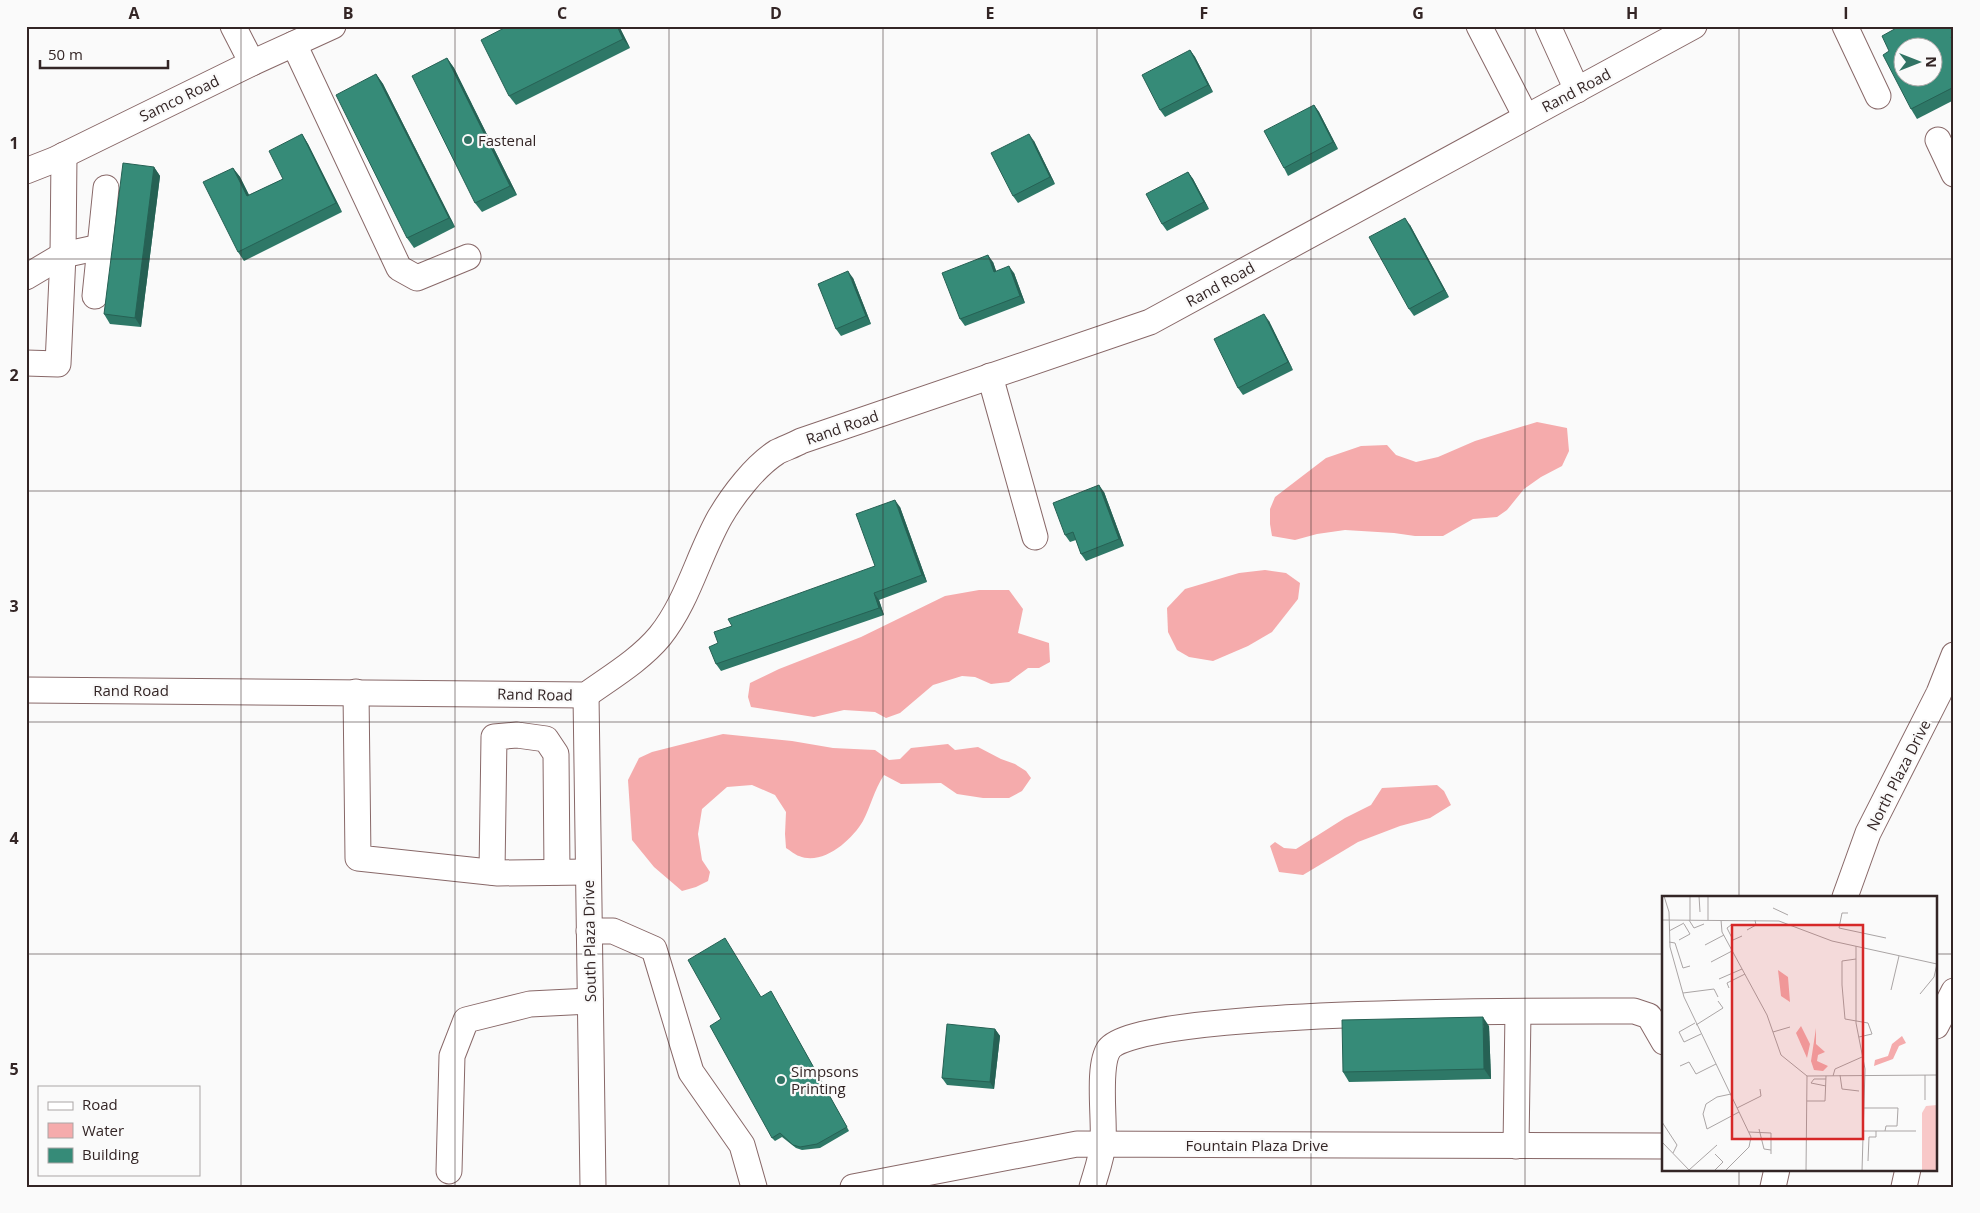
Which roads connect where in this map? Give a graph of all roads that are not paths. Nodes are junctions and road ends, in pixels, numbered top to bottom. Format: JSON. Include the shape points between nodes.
{"nodes":[{"id":1,"x":233,"y":26,"type":"edge"},
{"id":2,"x":334,"y":26,"type":"edge"},
{"id":3,"x":1479,"y":26,"type":"edge"},
{"id":4,"x":1548,"y":26,"type":"edge"},
{"id":5,"x":1694,"y":26,"type":"edge"},
{"id":6,"x":1845,"y":26,"type":"edge"},
{"id":7,"x":294,"y":44,"type":"junction"},
{"id":8,"x":252,"y":63,"type":"junction"},
{"id":9,"x":1577,"y":90,"type":"junction"},
{"id":10,"x":1878,"y":96,"type":"dead end"},
{"id":11,"x":1526,"y":117,"type":"junction"},
{"id":12,"x":1938,"y":140,"type":"dead end"},
{"id":13,"x":64,"y":155,"type":"junction"},
{"id":14,"x":26,"y":171,"type":"edge"},
{"id":15,"x":1954,"y":174,"type":"edge"},
{"id":16,"x":106,"y":188,"type":"dead end"},
{"id":17,"x":100,"y":247,"type":"junction"},
{"id":18,"x":63,"y":255,"type":"junction"},
{"id":19,"x":468,"y":257,"type":"dead end"},
{"id":20,"x":26,"y":277,"type":"edge"},
{"id":21,"x":95,"y":296,"type":"dead end"},
{"id":22,"x":26,"y":363,"type":"edge"},
{"id":23,"x":990,"y":376,"type":"junction"},
{"id":24,"x":1035,"y":537,"type":"dead end"},
{"id":25,"x":1954,"y":655,"type":"edge"},
{"id":26,"x":26,"y":690,"type":"edge"},
{"id":27,"x":356,"y":692,"type":"junction"},
{"id":28,"x":586,"y":695,"type":"junction"},
{"id":29,"x":492,"y":872,"type":"junction"},
{"id":30,"x":557,"y":872,"type":"junction"},
{"id":31,"x":588,"y":872,"type":"junction"},
{"id":32,"x":1845,"y":896,"type":"edge"},
{"id":33,"x":589,"y":931,"type":"junction"},
{"id":34,"x":1954,"y":991,"type":"edge"},
{"id":35,"x":590,"y":1001,"type":"junction"},
{"id":36,"x":1518,"y":1012,"type":"junction"},
{"id":37,"x":1938,"y":1022,"type":"edge"},
{"id":38,"x":1662,"y":1039,"type":"edge"},
{"id":39,"x":1103,"y":1144,"type":"junction"},
{"id":40,"x":1516,"y":1146,"type":"junction"},
{"id":41,"x":1662,"y":1146,"type":"edge"},
{"id":42,"x":1777,"y":1170,"type":"edge"},
{"id":43,"x":1908,"y":1170,"type":"edge"},
{"id":44,"x":449,"y":1171,"type":"dead end"},
{"id":45,"x":944,"y":1178,"type":"edge"},
{"id":46,"x":594,"y":1187,"type":"edge"},
{"id":47,"x":754,"y":1187,"type":"edge"},
{"id":48,"x":853,"y":1187,"type":"edge"},
{"id":49,"x":1092,"y":1187,"type":"edge"},
{"id":50,"x":1773,"y":1187,"type":"edge"},
{"id":51,"x":1904,"y":1187,"type":"edge"}],
"edges":[{"from":1,"to":8,"type":"street"},
{"from":2,"to":7,"type":"street","name":"Samco Road"},
{"from":3,"to":11,"type":"street"},
{"from":4,"to":9,"type":"street"},
{"from":5,"to":9,"type":"street","name":"Rand Road"},
{"from":6,"to":10,"type":"street"},
{"from":7,"to":8,"type":"street","name":"Samco Road"},
{"from":7,"to":19,"type":"street","via":[[399,268],[417,278]]},
{"from":8,"to":13,"type":"street","name":"Samco Road"},
{"from":9,"to":11,"type":"street","name":"Rand Road"},
{"from":11,"to":23,"type":"street","name":"Rand Road","via":[[1150,322]]},
{"from":12,"to":15,"type":"street"},
{"from":13,"to":14,"type":"street","name":"Samco Road"},
{"from":13,"to":18,"type":"street"},
{"from":16,"to":17,"type":"street"},
{"from":17,"to":18,"type":"street"},
{"from":17,"to":21,"type":"street"},
{"from":18,"to":20,"type":"street"},
{"from":18,"to":22,"type":"street","via":[[58,364]]},
{"from":23,"to":24,"type":"street"},
{"from":23,"to":28,"type":"street","name":"Rand Road","via":[[802,441],[777,453],[755,472],[723,512],[676,612],[659,636],[636,659]]},
{"from":25,"to":32,"type":"street","name":"North Plaza Drive","via":[[1939,694],[1868,832]]},
{"from":26,"to":27,"type":"street","name":"Rand Road"},
{"from":27,"to":28,"type":"street","name":"Rand Road"},
{"from":27,"to":29,"type":"street","via":[[358,858]]},
{"from":28,"to":31,"type":"street","name":"South Plaza Drive"},
{"from":29,"to":30,"type":"street"},
{"from":29,"to":30,"type":"street","via":[[494,737],[517,734],[546,739],[556,754]]},
{"from":30,"to":31,"type":"street"},
{"from":31,"to":33,"type":"street","name":"South Plaza Drive"},
{"from":33,"to":35,"type":"street","name":"South Plaza Drive"},
{"from":33,"to":47,"type":"street","via":[[613,931],[654,949],[690,1072],[742,1145]]},
{"from":34,"to":37,"type":"street"},
{"from":35,"to":44,"type":"street","via":[[530,1004],[466,1020],[452,1056]]},
{"from":35,"to":46,"type":"street","name":"South Plaza Drive"},
{"from":36,"to":38,"type":"street","via":[[1634,1011],[1649,1016]]},
{"from":36,"to":39,"type":"street","via":[[1422,1012],[1221,1022],[1134,1036],[1110,1048],[1103,1062]]},
{"from":36,"to":40,"type":"street"},
{"from":39,"to":40,"type":"street","name":"Fountain Plaza Drive"},
{"from":39,"to":45,"type":"street","name":"Fountain Plaza Drive","via":[[1077,1144]]},
{"from":39,"to":49,"type":"street"},
{"from":40,"to":41,"type":"street","name":"Fountain Plaza Drive"},
{"from":42,"to":50,"type":"street"},
{"from":43,"to":51,"type":"street"},
{"from":45,"to":48,"type":"street","name":"Fountain Plaza Drive"}]}
